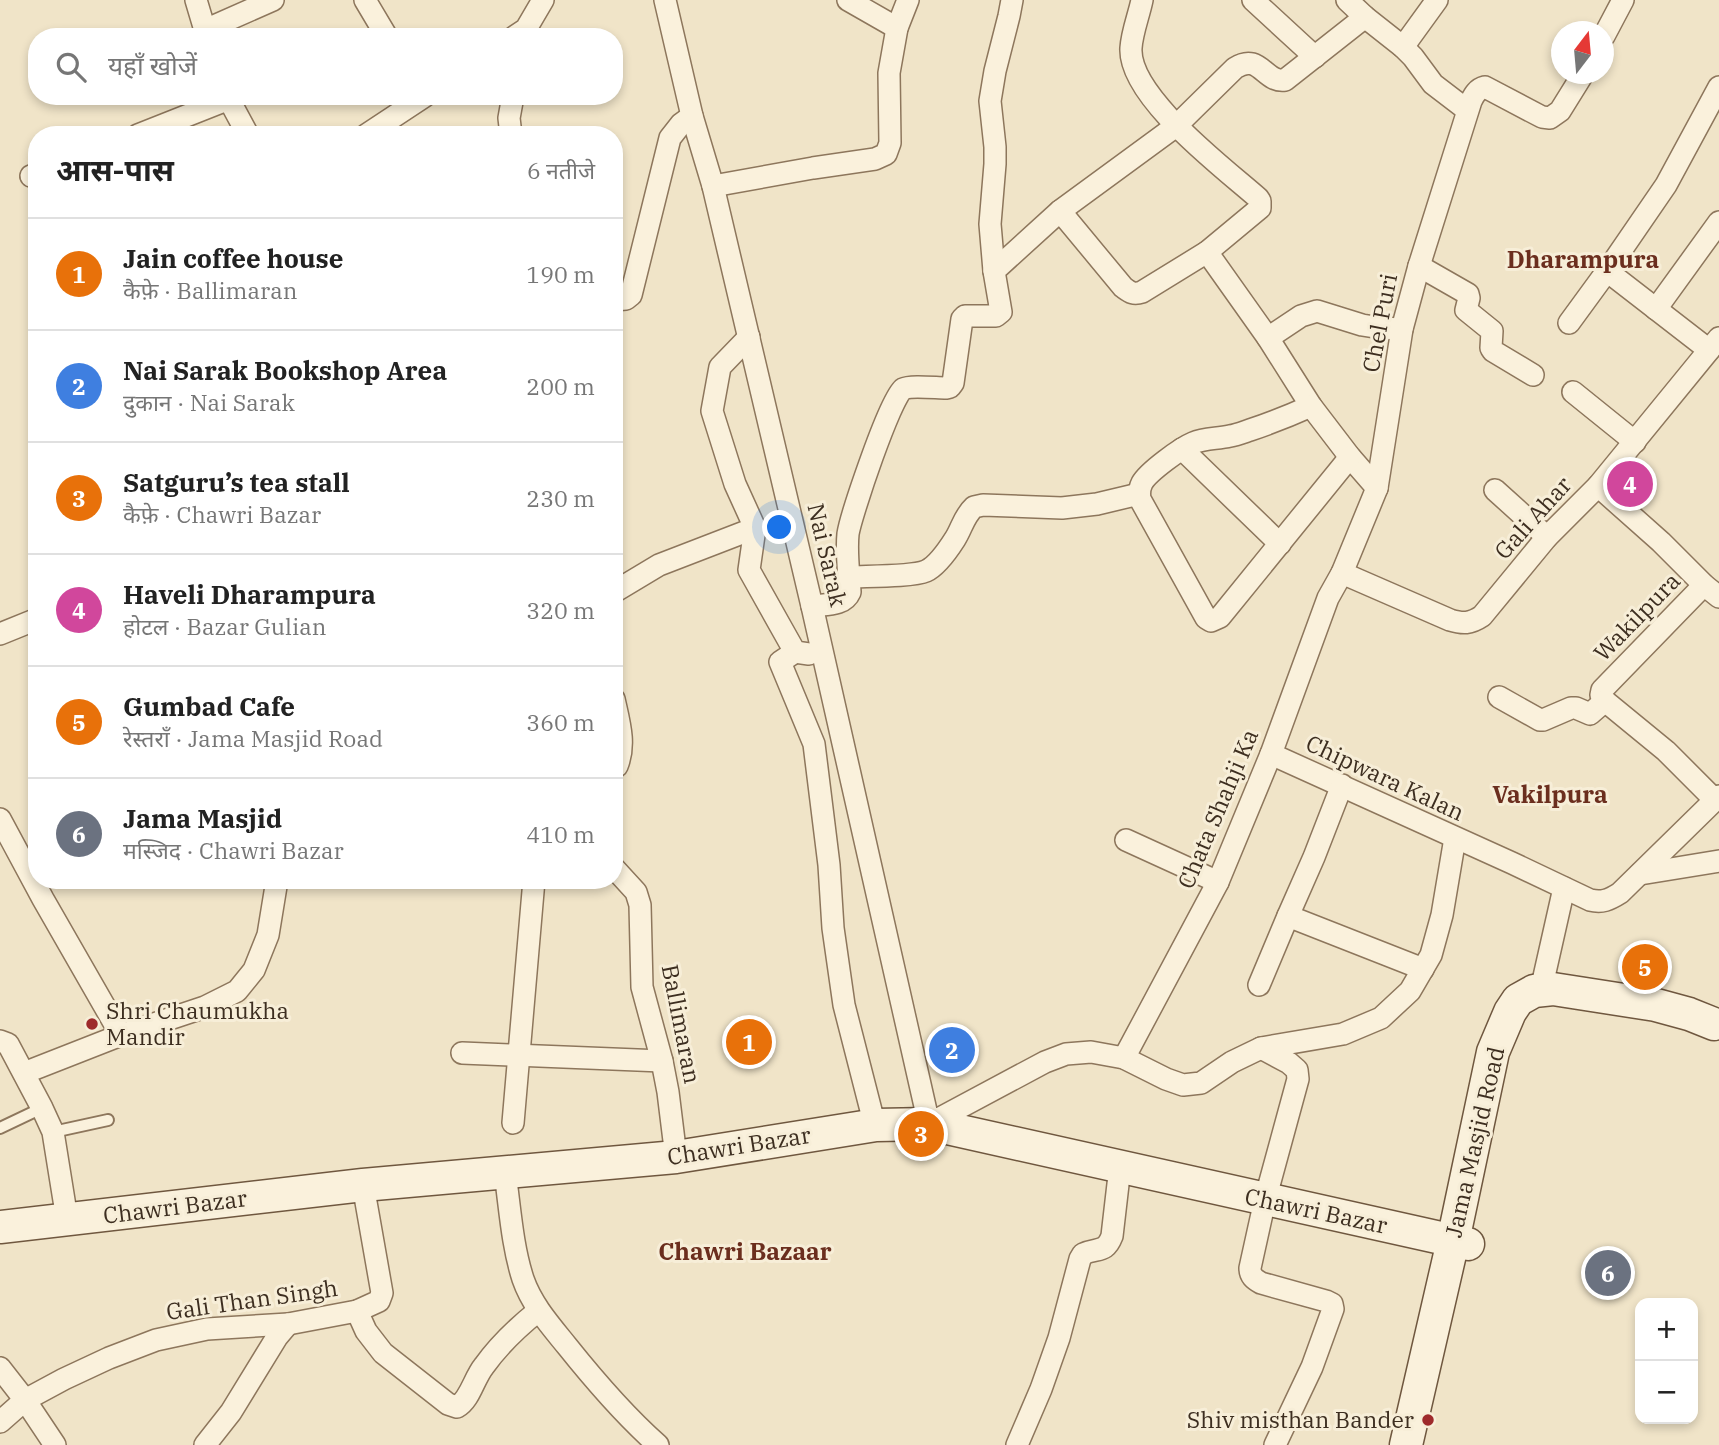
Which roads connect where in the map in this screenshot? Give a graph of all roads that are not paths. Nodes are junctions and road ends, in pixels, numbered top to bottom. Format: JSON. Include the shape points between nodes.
{"nodes":[{"id":1,"x":196,"y":0,"type":"edge"},
{"id":2,"x":273,"y":0,"type":"edge"},
{"id":3,"x":365,"y":0,"type":"edge"},
{"id":4,"x":543,"y":0,"type":"edge"},
{"id":5,"x":665,"y":0,"type":"edge"},
{"id":6,"x":848,"y":0,"type":"edge"},
{"id":7,"x":908,"y":0,"type":"edge"},
{"id":8,"x":1012,"y":0,"type":"edge"},
{"id":9,"x":1142,"y":0,"type":"edge"},
{"id":10,"x":1253,"y":0,"type":"edge"},
{"id":11,"x":1347,"y":0,"type":"edge"},
{"id":12,"x":1437,"y":0,"type":"edge"},
{"id":13,"x":1623,"y":0,"type":"edge"},
{"id":14,"x":1365,"y":17,"type":"junction"},
{"id":15,"x":1612,"y":21,"type":"edge"},
{"id":16,"x":204,"y":28,"type":"edge"},
{"id":17,"x":216,"y":28,"type":"edge"},
{"id":18,"x":382,"y":28,"type":"edge"},
{"id":19,"x":525,"y":28,"type":"edge"},
{"id":20,"x":897,"y":28,"type":"junction"},
{"id":21,"x":1404,"y":47,"type":"junction"},
{"id":22,"x":1315,"y":57,"type":"junction"},
{"id":23,"x":1577,"y":84,"type":"edge"},
{"id":24,"x":1719,"y":87,"type":"edge"},
{"id":25,"x":211,"y":105,"type":"edge"},
{"id":26,"x":232,"y":105,"type":"edge"},
{"id":27,"x":407,"y":105,"type":"edge"},
{"id":28,"x":511,"y":105,"type":"edge"},
{"id":29,"x":1467,"y":110,"type":"junction"},
{"id":30,"x":692,"y":116,"type":"junction"},
{"id":31,"x":160,"y":126,"type":"edge"},
{"id":32,"x":243,"y":126,"type":"edge"},
{"id":33,"x":378,"y":126,"type":"edge"},
{"id":34,"x":510,"y":126,"type":"edge"},
{"id":35,"x":1175,"y":126,"type":"junction"},
{"id":36,"x":713,"y":186,"type":"junction"},
{"id":37,"x":1060,"y":211,"type":"junction"},
{"id":38,"x":1719,"y":222,"type":"edge"},
{"id":39,"x":1207,"y":252,"type":"junction"},
{"id":40,"x":1419,"y":266,"type":"junction"},
{"id":41,"x":994,"y":271,"type":"junction"},
{"id":42,"x":1607,"y":271,"type":"junction"},
{"id":43,"x":623,"y":299,"type":"edge"},
{"id":44,"x":1656,"y":309,"type":"junction"},
{"id":45,"x":1569,"y":323,"type":"dead end"},
{"id":46,"x":1402,"y":328,"type":"junction"},
{"id":47,"x":749,"y":337,"type":"junction"},
{"id":48,"x":1268,"y":338,"type":"junction"},
{"id":49,"x":1714,"y":344,"type":"edge"},
{"id":50,"x":1533,"y":375,"type":"dead end"},
{"id":51,"x":1573,"y":393,"type":"dead end"},
{"id":52,"x":1311,"y":406,"type":"junction"},
{"id":53,"x":1635,"y":442,"type":"junction"},
{"id":54,"x":1182,"y":449,"type":"junction"},
{"id":55,"x":1350,"y":457,"type":"junction"},
{"id":56,"x":1598,"y":486,"type":"junction"},
{"id":57,"x":1377,"y":488,"type":"junction"},
{"id":58,"x":1496,"y":490,"type":"dead end"},
{"id":59,"x":1139,"y":494,"type":"junction"},
{"id":60,"x":755,"y":528,"type":"junction"},
{"id":61,"x":1548,"y":537,"type":"junction"},
{"id":62,"x":1280,"y":544,"type":"junction"},
{"id":63,"x":1342,"y":573,"type":"junction"},
{"id":64,"x":849,"y":577,"type":"junction"},
{"id":65,"x":623,"y":587,"type":"edge"},
{"id":66,"x":1712,"y":591,"type":"edge"},
{"id":67,"x":812,"y":606,"type":"junction"},
{"id":68,"x":28,"y":623,"type":"edge"},
{"id":69,"x":0,"y":634,"type":"edge"},
{"id":70,"x":796,"y":652,"type":"junction"},
{"id":71,"x":823,"y":655,"type":"junction"},
{"id":72,"x":1499,"y":697,"type":"dead end"},
{"id":73,"x":1605,"y":701,"type":"junction"},
{"id":74,"x":1271,"y":754,"type":"junction"},
{"id":75,"x":1342,"y":785,"type":"junction"},
{"id":76,"x":1717,"y":798,"type":"edge"},
{"id":77,"x":0,"y":819,"type":"edge"},
{"id":78,"x":1455,"y":838,"type":"junction"},
{"id":79,"x":1126,"y":840,"type":"dead end"},
{"id":80,"x":1719,"y":861,"type":"edge"},
{"id":81,"x":28,"y":871,"type":"edge"},
{"id":82,"x":1640,"y":874,"type":"junction"},
{"id":83,"x":623,"y":878,"type":"edge"},
{"id":84,"x":1218,"y":882,"type":"junction"},
{"id":85,"x":1564,"y":887,"type":"junction"},
{"id":86,"x":38,"y":889,"type":"edge"},
{"id":87,"x":276,"y":889,"type":"edge"},
{"id":88,"x":533,"y":889,"type":"edge"},
{"id":89,"x":1288,"y":916,"type":"junction"},
{"id":90,"x":1423,"y":969,"type":"junction"},
{"id":91,"x":1259,"y":985,"type":"dead end"},
{"id":92,"x":1541,"y":990,"type":"junction"},
{"id":93,"x":1717,"y":1025,"type":"edge"},
{"id":94,"x":121,"y":1035,"type":"junction"},
{"id":95,"x":0,"y":1041,"type":"edge"},
{"id":96,"x":1261,"y":1048,"type":"junction"},
{"id":97,"x":462,"y":1053,"type":"dead end"},
{"id":98,"x":518,"y":1056,"type":"junction"},
{"id":99,"x":1124,"y":1058,"type":"junction"},
{"id":100,"x":662,"y":1060,"type":"junction"},
{"id":101,"x":24,"y":1073,"type":"junction"},
{"id":102,"x":42,"y":1108,"type":"junction"},
{"id":103,"x":108,"y":1121,"type":"dead end"},
{"id":104,"x":513,"y":1123,"type":"dead end"},
{"id":105,"x":929,"y":1124,"type":"junction"},
{"id":106,"x":875,"y":1125,"type":"junction"},
{"id":107,"x":0,"y":1128,"type":"edge"},
{"id":108,"x":53,"y":1132,"type":"junction"},
{"id":109,"x":676,"y":1157,"type":"junction"},
{"id":110,"x":1121,"y":1167,"type":"junction"},
{"id":111,"x":505,"y":1173,"type":"junction"},
{"id":112,"x":363,"y":1185,"type":"junction"},
{"id":113,"x":1265,"y":1200,"type":"junction"},
{"id":114,"x":67,"y":1219,"type":"junction"},
{"id":115,"x":0,"y":1227,"type":"edge"},
{"id":116,"x":1460,"y":1242,"type":"junction"},
{"id":117,"x":357,"y":1311,"type":"junction"},
{"id":118,"x":538,"y":1311,"type":"junction"},
{"id":119,"x":288,"y":1324,"type":"junction"},
{"id":120,"x":0,"y":1368,"type":"edge"},
{"id":121,"x":25,"y":1400,"type":"junction"},
{"id":122,"x":0,"y":1422,"type":"edge"},
{"id":123,"x":209,"y":1444,"type":"edge"},
{"id":124,"x":54,"y":1445,"type":"edge"},
{"id":125,"x":658,"y":1445,"type":"edge"},
{"id":126,"x":1017,"y":1445,"type":"edge"},
{"id":127,"x":1275,"y":1445,"type":"edge"},
{"id":128,"x":1406,"y":1445,"type":"edge"},
{"id":129,"x":1420,"y":1445,"type":"edge"}],
"edges":[{"from":1,"to":16,"type":"street"},
{"from":2,"to":17,"type":"street"},
{"from":3,"to":18,"type":"street"},
{"from":4,"to":19,"type":"street"},
{"from":5,"to":30,"type":"street","name":"Nai Sarak"},
{"from":6,"to":20,"type":"street"},
{"from":7,"to":20,"type":"street"},
{"from":8,"to":41,"type":"street","via":[[990,101],[995,148],[990,224]]},
{"from":9,"to":35,"type":"street","via":[[1131,48],[1133,62]]},
{"from":10,"to":22,"type":"street"},
{"from":11,"to":14,"type":"street"},
{"from":12,"to":21,"type":"street"},
{"from":13,"to":15,"type":"street"},
{"from":14,"to":21,"type":"street"},
{"from":14,"to":22,"type":"street"},
{"from":20,"to":36,"type":"street","via":[[889,72],[890,143],[886,154]]},
{"from":21,"to":29,"type":"street","via":[[1433,84]]},
{"from":22,"to":35,"type":"street","via":[[1280,82],[1257,65],[1242,64]]},
{"from":23,"to":29,"type":"street","name":"Chel Puri","via":[[1560,111],[1550,118],[1485,87],[1475,93]]},
{"from":24,"to":42,"type":"street","via":[[1654,205]]},
{"from":25,"to":31,"type":"street"},
{"from":26,"to":32,"type":"street"},
{"from":27,"to":33,"type":"street"},
{"from":28,"to":34,"type":"street"},
{"from":29,"to":40,"type":"street","name":"Chel Puri"},
{"from":30,"to":36,"type":"street","name":"Nai Sarak"},
{"from":30,"to":43,"type":"street","via":[[670,138],[631,295]]},
{"from":35,"to":37,"type":"street"},
{"from":35,"to":39,"type":"street","via":[[1260,201],[1257,212]]},
{"from":36,"to":47,"type":"street","name":"Nai Sarak"},
{"from":37,"to":39,"type":"street","via":[[1131,293],[1142,292]]},
{"from":37,"to":41,"type":"street"},
{"from":38,"to":44,"type":"street"},
{"from":39,"to":48,"type":"street"},
{"from":40,"to":46,"type":"street","name":"Chel Puri"},
{"from":40,"to":50,"type":"street","via":[[1468,294],[1467,312],[1492,331],[1493,351]]},
{"from":41,"to":64,"type":"street","via":[[1001,312],[962,319],[950,387],[908,387],[895,401],[852,517],[847,544]]},
{"from":42,"to":44,"type":"street"},
{"from":42,"to":45,"type":"street"},
{"from":44,"to":49,"type":"street"},
{"from":46,"to":48,"type":"street","via":[[1362,325],[1317,311]]},
{"from":46,"to":57,"type":"street","name":"Chel Puri"},
{"from":47,"to":60,"type":"street","via":[[720,366],[712,411],[735,484]]},
{"from":47,"to":67,"type":"street","name":"Nai Sarak"},
{"from":48,"to":52,"type":"street"},
{"from":49,"to":53,"type":"street","name":"Gali Ahar"},
{"from":51,"to":53,"type":"street"},
{"from":52,"to":54,"type":"street","via":[[1276,422]]},
{"from":52,"to":55,"type":"street"},
{"from":53,"to":56,"type":"street","name":"Gali Ahar"},
{"from":54,"to":59,"type":"street","via":[[1147,476]]},
{"from":54,"to":62,"type":"street"},
{"from":55,"to":57,"type":"street"},
{"from":55,"to":62,"type":"street"},
{"from":56,"to":61,"type":"street","name":"Gali Ahar"},
{"from":56,"to":66,"type":"street"},
{"from":57,"to":63,"type":"street","name":"Chel Puri"},
{"from":58,"to":61,"type":"street"},
{"from":59,"to":62,"type":"street","via":[[1203,615],[1211,621],[1220,617]]},
{"from":59,"to":64,"type":"street","via":[[1062,508],[974,507],[955,539],[927,571]]},
{"from":60,"to":65,"type":"street","via":[[659,565]]},
{"from":60,"to":70,"type":"street","via":[[749,570]]},
{"from":61,"to":63,"type":"street","name":"Gali Ahar","via":[[1482,616],[1469,624]]},
{"from":63,"to":74,"type":"street","name":"Chata Shahji Ka","via":[[1328,598]]},
{"from":64,"to":67,"type":"street","via":[[850,593],[843,602]]},
{"from":66,"to":73,"type":"street","name":"Wakilpura","via":[[1602,690]]},
{"from":67,"to":71,"type":"street","name":"Nai Sarak"},
{"from":68,"to":69,"type":"street"},
{"from":70,"to":71,"type":"street"},
{"from":70,"to":106,"type":"street","via":[[780,662],[814,744],[844,1005]]},
{"from":71,"to":105,"type":"street","name":"Nai Sarak"},
{"from":72,"to":73,"type":"street","via":[[1540,720],[1571,708],[1590,714]]},
{"from":73,"to":76,"type":"street","name":"Wakilpura"},
{"from":74,"to":75,"type":"street","name":"Chipwara Kalan"},
{"from":74,"to":84,"type":"street","name":"Chata Shahji Ka"},
{"from":75,"to":78,"type":"street","name":"Chipwara Kalan"},
{"from":75,"to":89,"type":"street"},
{"from":76,"to":82,"type":"street","name":"Chipwara Kalan"},
{"from":77,"to":81,"type":"street"},
{"from":78,"to":85,"type":"street","name":"Chipwara Kalan"},
{"from":78,"to":90,"type":"street","via":[[1441,915]]},
{"from":79,"to":84,"type":"street"},
{"from":80,"to":82,"type":"street"},
{"from":82,"to":85,"type":"street","name":"Chipwara Kalan","via":[[1608,901],[1590,900]]},
{"from":83,"to":100,"type":"street","name":"Ballimaran","via":[[636,892],[640,905],[642,987]]},
{"from":84,"to":99,"type":"street","name":"Chata Shahji Ka"},
{"from":85,"to":92,"type":"street"},
{"from":86,"to":94,"type":"street"},
{"from":87,"to":94,"type":"street","via":[[268,936],[254,970],[237,991],[205,1007]]},
{"from":88,"to":98,"type":"street"},
{"from":89,"to":90,"type":"street"},
{"from":89,"to":91,"type":"street"},
{"from":90,"to":96,"type":"street","via":[[1410,991],[1381,1018],[1343,1034]]},
{"from":92,"to":93,"type":"street","name":"Jama Masjid Road","via":[[1656,1005]]},
{"from":92,"to":116,"type":"street","name":"Jama Masjid Road","via":[[1518,1000],[1493,1052]]},
{"from":93,"to":116,"type":"street","name":"Jama Masjid Road","via":[[1689,1026],[1554,1008],[1520,1020],[1511,1037]]},
{"from":94,"to":101,"type":"street"},
{"from":95,"to":101,"type":"street","via":[[8,1044]]},
{"from":96,"to":99,"type":"street","via":[[1201,1083],[1183,1085]]},
{"from":96,"to":113,"type":"street","via":[[1289,1063],[1297,1070],[1298,1079]]},
{"from":97,"to":98,"type":"street"},
{"from":98,"to":100,"type":"street"},
{"from":98,"to":104,"type":"street"},
{"from":99,"to":105,"type":"street","via":[[1091,1052],[1066,1054]]},
{"from":100,"to":109,"type":"street","name":"Ballimaran"},
{"from":101,"to":102,"type":"street"},
{"from":102,"to":107,"type":"lane"},
{"from":102,"to":108,"type":"street"},
{"from":103,"to":108,"type":"lane"},
{"from":105,"to":106,"type":"street","name":"Chawri Bazar"},
{"from":105,"to":110,"type":"street","name":"Chawri Bazar"},
{"from":106,"to":109,"type":"street","name":"Chawri Bazar"},
{"from":108,"to":114,"type":"street"},
{"from":109,"to":111,"type":"street","name":"Chawri Bazar"},
{"from":110,"to":113,"type":"street","name":"Chawri Bazar"},
{"from":110,"to":126,"type":"street","via":[[1112,1236],[1108,1245],[1080,1259],[1059,1338]]},
{"from":111,"to":112,"type":"street","name":"Chawri Bazar"},
{"from":111,"to":118,"type":"street","via":[[514,1245]]},
{"from":112,"to":114,"type":"street","name":"Chawri Bazar"},
{"from":112,"to":117,"type":"street","name":"Gali Than Singh","via":[[382,1293],[379,1301]]},
{"from":113,"to":116,"type":"street","name":"Chawri Bazar"},
{"from":113,"to":127,"type":"street","via":[[1250,1274],[1261,1283],[1326,1301],[1333,1310]]},
{"from":114,"to":115,"type":"street","name":"Chawri Bazar"},
{"from":116,"to":128,"type":"street","name":"Jama Masjid Road"},
{"from":116,"to":129,"type":"street","name":"Jama Masjid Road"},
{"from":117,"to":118,"type":"street","via":[[383,1353],[457,1407],[464,1403],[483,1366]]},
{"from":117,"to":119,"type":"street","name":"Gali Than Singh"},
{"from":118,"to":125,"type":"street","via":[[631,1421]]},
{"from":119,"to":121,"type":"street","name":"Gali Than Singh","via":[[206,1329],[156,1340]]},
{"from":119,"to":123,"type":"street"},
{"from":120,"to":121,"type":"street"},
{"from":121,"to":122,"type":"street","name":"Gali Than Singh"},
{"from":121,"to":124,"type":"street"}]}
